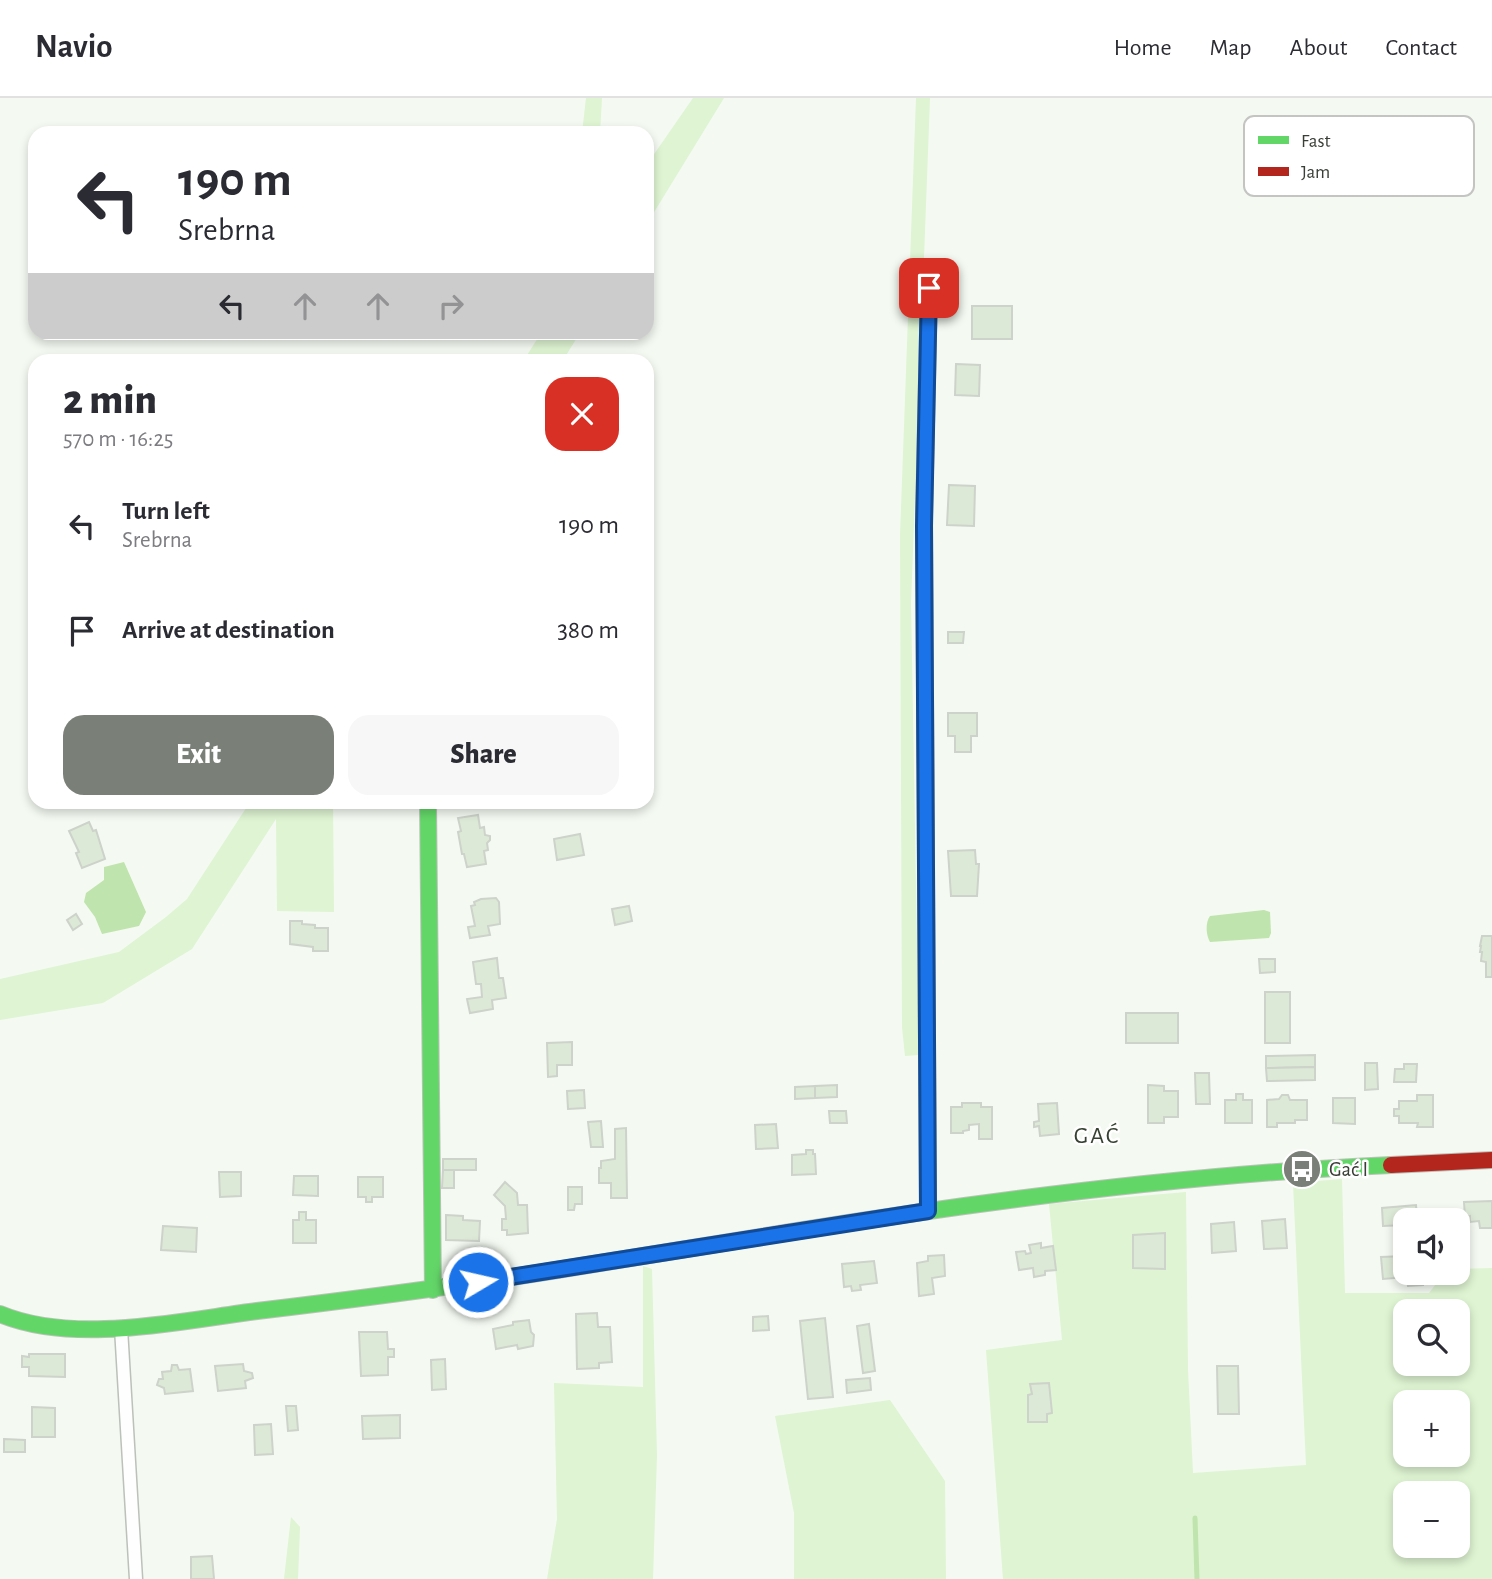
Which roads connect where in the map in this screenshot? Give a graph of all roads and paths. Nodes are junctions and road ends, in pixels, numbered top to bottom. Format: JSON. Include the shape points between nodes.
{"nodes":[{"id":1,"x":929,"y":288,"type":"dead end"},
{"id":2,"x":428,"y":809,"type":"edge"},
{"id":3,"x":1492,"y":1160,"type":"edge"},
{"id":4,"x":928,"y":1211,"type":"junction"},
{"id":5,"x":433,"y":1290,"type":"junction"},
{"id":6,"x":0,"y":1314,"type":"edge"},
{"id":7,"x":121,"y":1328,"type":"junction"},
{"id":8,"x":136,"y":1579,"type":"edge"}],
"edges":[{"from":1,"to":4,"type":"street","via":[[924,526]]},
{"from":2,"to":5,"type":"street"},
{"from":3,"to":4,"type":"street","via":[[1302,1169]]},
{"from":4,"to":5,"type":"street"},
{"from":5,"to":7,"type":"street"},
{"from":6,"to":7,"type":"street","via":[[35,1327]]},
{"from":7,"to":8,"type":"street"}]}
